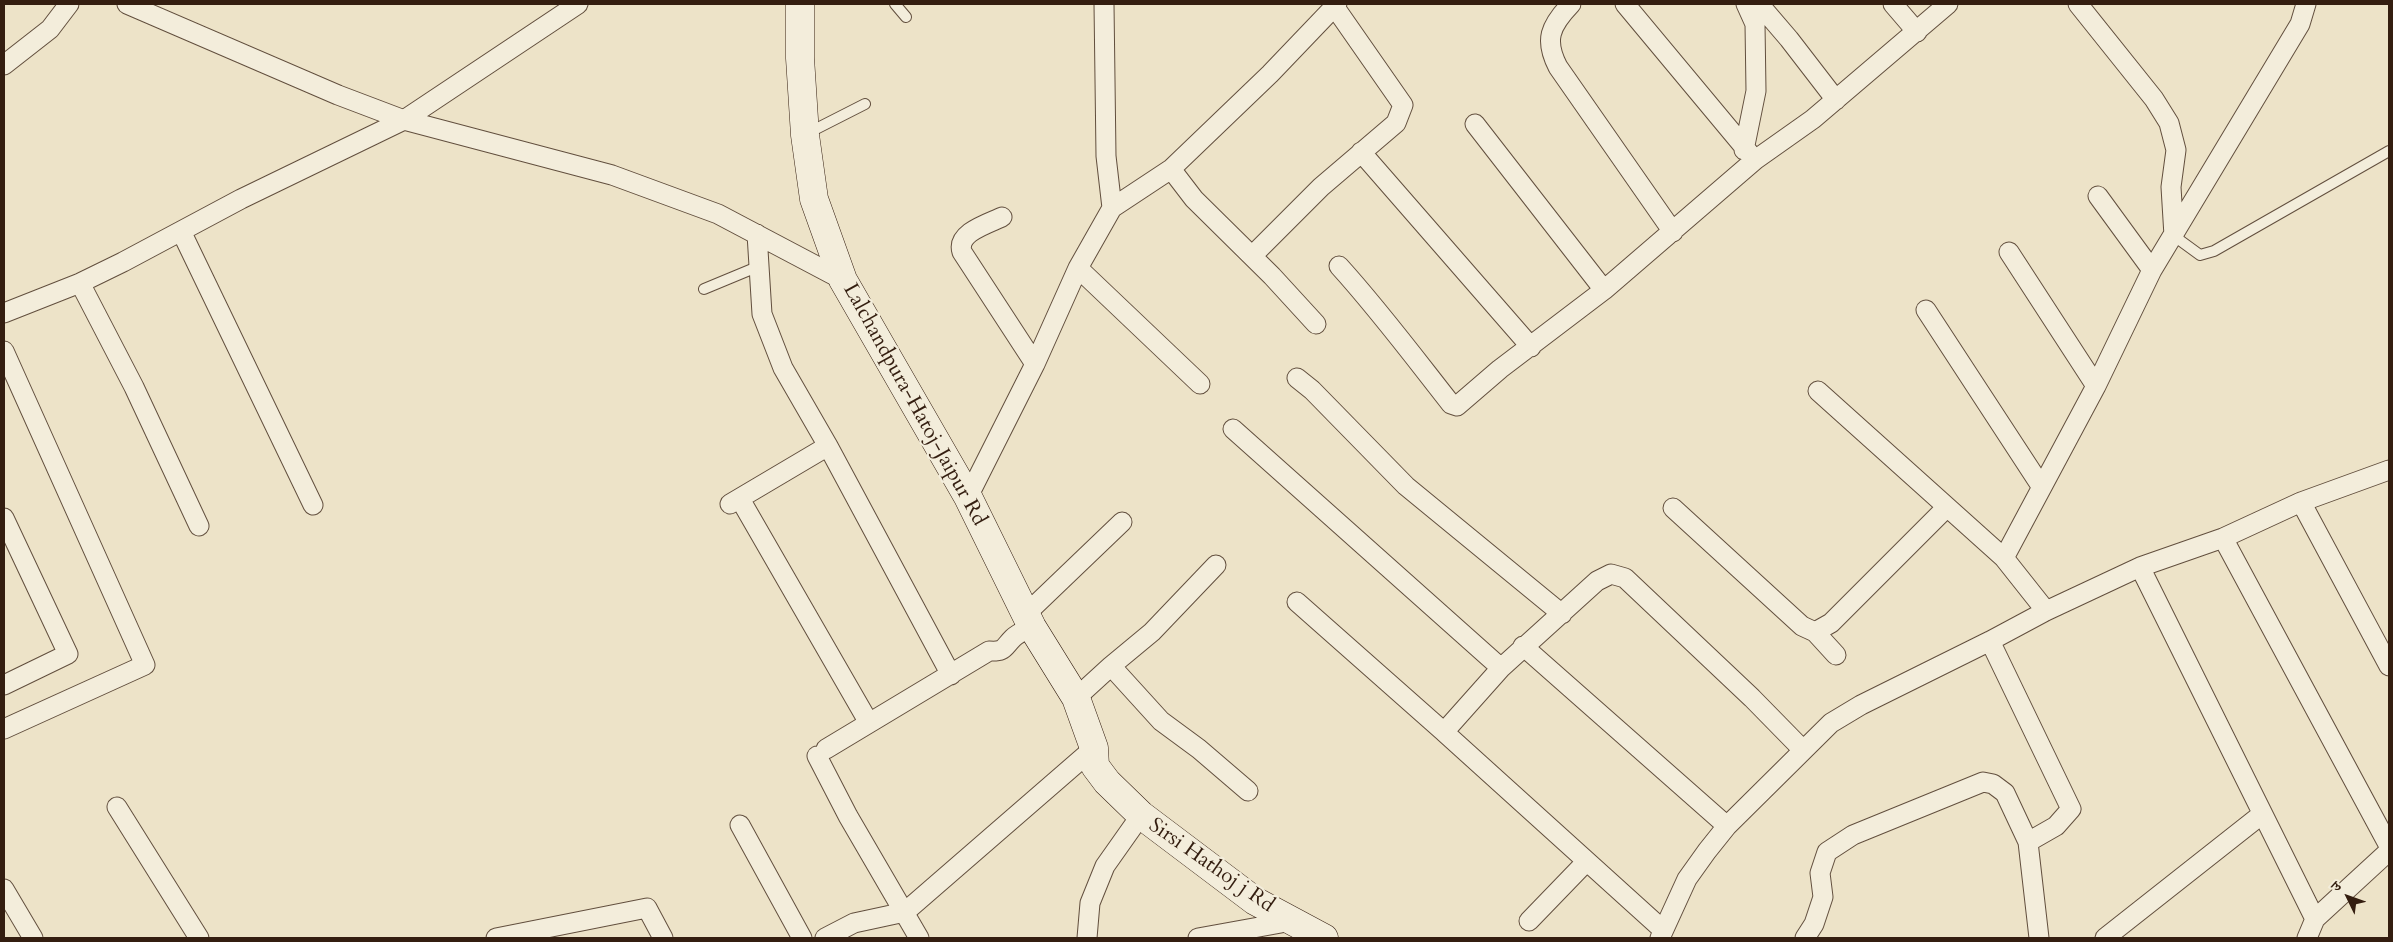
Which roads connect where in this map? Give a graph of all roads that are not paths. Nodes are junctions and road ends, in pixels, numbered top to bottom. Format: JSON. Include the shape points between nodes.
{"nodes":[{"id":1,"x":69,"y":4,"type":"edge"},
{"id":2,"x":128,"y":4,"type":"edge"},
{"id":3,"x":578,"y":4,"type":"edge"},
{"id":4,"x":800,"y":4,"type":"edge"},
{"id":5,"x":895,"y":4,"type":"edge"},
{"id":6,"x":1104,"y":4,"type":"edge"},
{"id":7,"x":1571,"y":4,"type":"edge"},
{"id":8,"x":1626,"y":4,"type":"edge"},
{"id":9,"x":1746,"y":4,"type":"edge"},
{"id":10,"x":1759,"y":4,"type":"edge"},
{"id":11,"x":1893,"y":4,"type":"edge"},
{"id":12,"x":1948,"y":4,"type":"edge"},
{"id":13,"x":2078,"y":4,"type":"edge"},
{"id":14,"x":2306,"y":4,"type":"edge"},
{"id":15,"x":1335,"y":5,"type":"edge"},
{"id":16,"x":906,"y":17,"type":"dead end"},
{"id":17,"x":1917,"y":32,"type":"junction"},
{"id":18,"x":4,"y":65,"type":"edge"},
{"id":19,"x":1836,"y":100,"type":"junction"},
{"id":20,"x":865,"y":104,"type":"dead end"},
{"id":21,"x":404,"y":120,"type":"junction"},
{"id":22,"x":1475,"y":124,"type":"dead end"},
{"id":23,"x":805,"y":135,"type":"junction"},
{"id":24,"x":2389,"y":151,"type":"edge"},
{"id":25,"x":1361,"y":152,"type":"junction"},
{"id":26,"x":1750,"y":155,"type":"junction"},
{"id":27,"x":1171,"y":169,"type":"junction"},
{"id":28,"x":2098,"y":196,"type":"dead end"},
{"id":29,"x":1112,"y":208,"type":"junction"},
{"id":30,"x":1002,"y":217,"type":"dead end"},
{"id":31,"x":181,"y":231,"type":"junction"},
{"id":32,"x":1673,"y":232,"type":"junction"},
{"id":33,"x":757,"y":234,"type":"junction"},
{"id":34,"x":2174,"y":236,"type":"junction"},
{"id":35,"x":2009,"y":252,"type":"dead end"},
{"id":36,"x":1252,"y":256,"type":"junction"},
{"id":37,"x":1339,"y":266,"type":"dead end"},
{"id":38,"x":757,"y":267,"type":"junction"},
{"id":39,"x":1078,"y":268,"type":"junction"},
{"id":40,"x":2152,"y":270,"type":"junction"},
{"id":41,"x":843,"y":280,"type":"junction"},
{"id":42,"x":80,"y":283,"type":"junction"},
{"id":43,"x":704,"y":289,"type":"dead end"},
{"id":44,"x":1604,"y":290,"type":"junction"},
{"id":45,"x":1926,"y":310,"type":"dead end"},
{"id":46,"x":4,"y":313,"type":"edge"},
{"id":47,"x":1316,"y":324,"type":"dead end"},
{"id":48,"x":1532,"y":347,"type":"junction"},
{"id":49,"x":4,"y":350,"type":"edge"},
{"id":50,"x":1035,"y":364,"type":"junction"},
{"id":51,"x":1297,"y":378,"type":"dead end"},
{"id":52,"x":1200,"y":384,"type":"dead end"},
{"id":53,"x":2096,"y":386,"type":"junction"},
{"id":54,"x":1818,"y":391,"type":"dead end"},
{"id":55,"x":1233,"y":430,"type":"dead end"},
{"id":56,"x":828,"y":446,"type":"junction"},
{"id":57,"x":2389,"y":470,"type":"edge"},
{"id":58,"x":2041,"y":486,"type":"junction"},
{"id":59,"x":968,"y":496,"type":"junction"},
{"id":60,"x":2301,"y":502,"type":"junction"},
{"id":61,"x":313,"y":505,"type":"dead end"},
{"id":62,"x":1947,"y":507,"type":"junction"},
{"id":63,"x":1673,"y":508,"type":"dead end"},
{"id":64,"x":4,"y":518,"type":"edge"},
{"id":65,"x":1122,"y":522,"type":"dead end"},
{"id":66,"x":199,"y":526,"type":"dead end"},
{"id":67,"x":2223,"y":538,"type":"junction"},
{"id":68,"x":2004,"y":558,"type":"junction"},
{"id":69,"x":1216,"y":565,"type":"dead end"},
{"id":70,"x":2140,"y":567,"type":"junction"},
{"id":71,"x":1298,"y":602,"type":"dead end"},
{"id":72,"x":2046,"y":611,"type":"junction"},
{"id":73,"x":1562,"y":614,"type":"junction"},
{"id":74,"x":1024,"y":626,"type":"junction"},
{"id":75,"x":1816,"y":632,"type":"junction"},
{"id":76,"x":1990,"y":641,"type":"junction"},
{"id":77,"x":1523,"y":646,"type":"junction"},
{"id":78,"x":1836,"y":654,"type":"dead end"},
{"id":79,"x":1110,"y":666,"type":"junction"},
{"id":80,"x":2389,"y":666,"type":"edge"},
{"id":81,"x":1501,"y":668,"type":"junction"},
{"id":82,"x":950,"y":675,"type":"junction"},
{"id":83,"x":4,"y":685,"type":"edge"},
{"id":84,"x":1076,"y":698,"type":"junction"},
{"id":85,"x":869,"y":723,"type":"junction"},
{"id":86,"x":4,"y":729,"type":"edge"},
{"id":87,"x":1444,"y":732,"type":"junction"},
{"id":88,"x":1094,"y":748,"type":"junction"},
{"id":89,"x":1802,"y":749,"type":"junction"},
{"id":90,"x":1107,"y":782,"type":"joint"},
{"id":91,"x":1248,"y":791,"type":"dead end"},
{"id":92,"x":117,"y":807,"type":"dead end"},
{"id":93,"x":2261,"y":815,"type":"junction"},
{"id":94,"x":1141,"y":816,"type":"junction"},
{"id":95,"x":740,"y":825,"type":"dead end"},
{"id":96,"x":1727,"y":826,"type":"junction"},
{"id":97,"x":2028,"y":842,"type":"junction"},
{"id":98,"x":2389,"y":846,"type":"edge"},
{"id":99,"x":2389,"y":851,"type":"edge"},
{"id":100,"x":1586,"y":862,"type":"junction"},
{"id":101,"x":4,"y":889,"type":"edge"},
{"id":102,"x":905,"y":912,"type":"junction"},
{"id":103,"x":2314,"y":919,"type":"junction"},
{"id":104,"x":1292,"y":921,"type":"junction"},
{"id":105,"x":1529,"y":921,"type":"dead end"},
{"id":106,"x":1661,"y":934,"type":"edge"},
{"id":107,"x":33,"y":938,"type":"edge"},
{"id":108,"x":199,"y":938,"type":"edge"},
{"id":109,"x":496,"y":938,"type":"edge"},
{"id":110,"x":663,"y":938,"type":"edge"},
{"id":111,"x":802,"y":938,"type":"edge"},
{"id":112,"x":825,"y":938,"type":"edge"},
{"id":113,"x":919,"y":938,"type":"edge"},
{"id":114,"x":1086,"y":938,"type":"edge"},
{"id":115,"x":1198,"y":938,"type":"edge"},
{"id":116,"x":1324,"y":938,"type":"edge"},
{"id":117,"x":1806,"y":938,"type":"edge"},
{"id":118,"x":2040,"y":938,"type":"edge"},
{"id":119,"x":2105,"y":938,"type":"edge"},
{"id":120,"x":2307,"y":938,"type":"edge"}],
"edges":[{"from":1,"to":18,"type":"street","via":[[50,29]]},
{"from":2,"to":21,"type":"street","via":[[338,95]]},
{"from":3,"to":21,"type":"street"},
{"from":4,"to":23,"type":"street","name":"Lalchandpura-Hatoj-Jaipur Rd"},
{"from":5,"to":16,"type":"lane"},
{"from":6,"to":29,"type":"street","via":[[1106,156]]},
{"from":7,"to":32,"type":"street","via":[[1559,17],[1550,35],[1550,51]]},
{"from":8,"to":26,"type":"street"},
{"from":9,"to":26,"type":"street","via":[[1755,24],[1756,91]]},
{"from":10,"to":19,"type":"street"},
{"from":11,"to":17,"type":"street"},
{"from":12,"to":17,"type":"street"},
{"from":13,"to":34,"type":"street","via":[[2154,99],[2168,123],[2176,150],[2171,187]]},
{"from":14,"to":34,"type":"street","via":[[2300,24]]},
{"from":15,"to":25,"type":"street","via":[[1403,105],[1396,123]]},
{"from":15,"to":27,"type":"street","via":[[1270,74]]},
{"from":17,"to":19,"type":"street"},
{"from":19,"to":26,"type":"street"},
{"from":20,"to":23,"type":"lane"},
{"from":21,"to":31,"type":"street"},
{"from":21,"to":33,"type":"street","via":[[612,175],[718,214]]},
{"from":22,"to":44,"type":"street"},
{"from":23,"to":41,"type":"street","name":"Lalchandpura-Hatoj-Jaipur Rd","via":[[814,199]]},
{"from":24,"to":34,"type":"lane","via":[[2214,251],[2200,255]]},
{"from":25,"to":36,"type":"street","via":[[1320,187]]},
{"from":25,"to":48,"type":"street"},
{"from":26,"to":32,"type":"street"},
{"from":27,"to":29,"type":"street"},
{"from":27,"to":36,"type":"street","via":[[1194,199]]},
{"from":28,"to":40,"type":"street"},
{"from":29,"to":39,"type":"street"},
{"from":30,"to":50,"type":"street","via":[[967,235],[960,246]]},
{"from":31,"to":42,"type":"street"},
{"from":31,"to":61,"type":"street"},
{"from":32,"to":44,"type":"street"},
{"from":33,"to":38,"type":"street"},
{"from":33,"to":41,"type":"street"},
{"from":34,"to":40,"type":"street"},
{"from":35,"to":53,"type":"street"},
{"from":36,"to":47,"type":"street"},
{"from":37,"to":48,"type":"street","via":[[1451,404],[1458,406],[1500,369]]},
{"from":38,"to":43,"type":"lane"},
{"from":38,"to":56,"type":"street","via":[[762,314],[782,368]]},
{"from":39,"to":50,"type":"street"},
{"from":39,"to":52,"type":"street"},
{"from":40,"to":53,"type":"street"},
{"from":41,"to":59,"type":"street","name":"Lalchandpura-Hatoj-Jaipur Rd"},
{"from":42,"to":46,"type":"street"},
{"from":42,"to":66,"type":"street","via":[[134,387]]},
{"from":44,"to":48,"type":"street"},
{"from":45,"to":58,"type":"street"},
{"from":49,"to":86,"type":"street","via":[[145,666]]},
{"from":50,"to":59,"type":"street"},
{"from":51,"to":73,"type":"street","via":[[1406,486]]},
{"from":53,"to":58,"type":"street"},
{"from":54,"to":62,"type":"street"},
{"from":55,"to":81,"type":"street"},
{"from":56,"to":82,"type":"street"},
{"from":56,"to":85,"type":"street","via":[[734,502]]},
{"from":57,"to":60,"type":"street"},
{"from":58,"to":68,"type":"street"},
{"from":59,"to":74,"type":"street","name":"Lalchandpura-Hatoj-Jaipur Rd"},
{"from":60,"to":67,"type":"street"},
{"from":60,"to":80,"type":"street"},
{"from":62,"to":68,"type":"street"},
{"from":62,"to":75,"type":"street","via":[[1831,623]]},
{"from":63,"to":75,"type":"street","via":[[1802,626]]},
{"from":64,"to":83,"type":"street","via":[[68,654]]},
{"from":65,"to":74,"type":"street"},
{"from":67,"to":70,"type":"street"},
{"from":67,"to":98,"type":"street"},
{"from":68,"to":72,"type":"street"},
{"from":69,"to":79,"type":"street","via":[[1152,632]]},
{"from":70,"to":72,"type":"street"},
{"from":70,"to":93,"type":"street"},
{"from":71,"to":87,"type":"street"},
{"from":72,"to":76,"type":"street"},
{"from":73,"to":77,"type":"street"},
{"from":73,"to":89,"type":"street","via":[[1597,581],[1610,574],[1625,578]]},
{"from":74,"to":82,"type":"street","via":[[1008,646],[999,651],[989,651]]},
{"from":74,"to":84,"type":"street","name":"Lalchandpura-Hatoj-Jaipur Rd"},
{"from":75,"to":78,"type":"street"},
{"from":76,"to":89,"type":"street","via":[[1861,705],[1830,723]]},
{"from":76,"to":97,"type":"street","via":[[2071,809],[2056,826]]},
{"from":77,"to":81,"type":"street"},
{"from":77,"to":96,"type":"street"},
{"from":79,"to":84,"type":"street"},
{"from":79,"to":91,"type":"street","via":[[1161,721],[1200,749]]},
{"from":81,"to":87,"type":"street"},
{"from":82,"to":85,"type":"street"},
{"from":84,"to":88,"type":"street","name":"Lalchandpura-Hatoj-Jaipur Rd"},
{"from":85,"to":102,"type":"street","via":[[822,753],[848,816]]},
{"from":87,"to":100,"type":"street"},
{"from":88,"to":90,"type":"street","name":"Lalchandpura-Hatoj-Jaipur Rd","via":[[1095,766]]},
{"from":88,"to":102,"type":"street"},
{"from":89,"to":96,"type":"street"},
{"from":90,"to":94,"type":"street","name":"Sirsi Hathoj j Rd"},
{"from":92,"to":108,"type":"street"},
{"from":93,"to":103,"type":"street"},
{"from":93,"to":119,"type":"street"},
{"from":94,"to":104,"type":"street","name":"Sirsi Hathoj j Rd","via":[[1256,901]]},
{"from":94,"to":114,"type":"street","via":[[1104,866],[1090,903]]},
{"from":95,"to":111,"type":"street"},
{"from":96,"to":106,"type":"street","via":[[1687,879]]},
{"from":97,"to":117,"type":"street","via":[[2005,793],[1994,784],[1983,782],[1853,835],[1827,852],[1820,873],[1823,897]]},
{"from":97,"to":118,"type":"street"},
{"from":99,"to":103,"type":"street"},
{"from":100,"to":105,"type":"street"},
{"from":100,"to":106,"type":"street"},
{"from":101,"to":107,"type":"street"},
{"from":102,"to":112,"type":"street","via":[[854,924]]},
{"from":102,"to":113,"type":"street"},
{"from":103,"to":120,"type":"street"},
{"from":104,"to":115,"type":"street"},
{"from":104,"to":116,"type":"street","name":"Sirsi Hathoj j Rd"},
{"from":109,"to":110,"type":"street","via":[[647,908]]}]}
